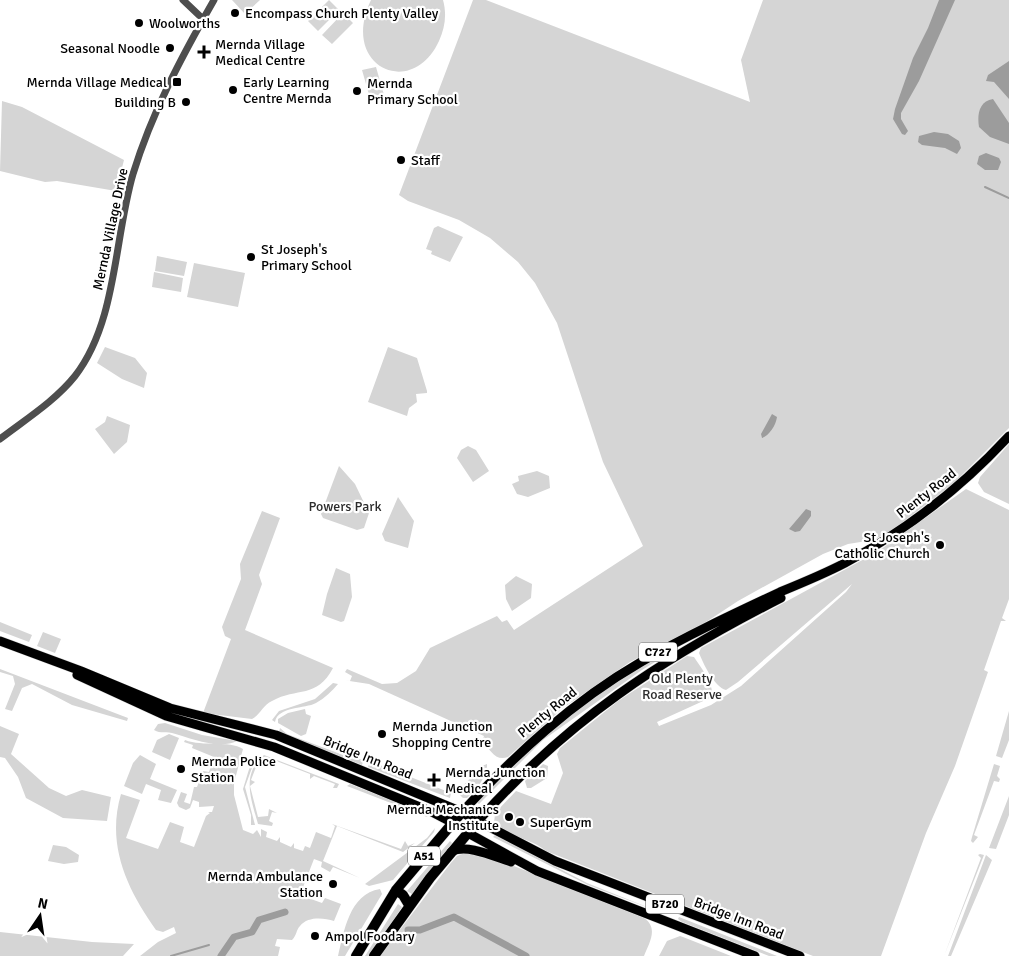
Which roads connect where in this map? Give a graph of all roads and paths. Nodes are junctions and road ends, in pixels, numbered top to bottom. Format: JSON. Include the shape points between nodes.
{"nodes":[{"id":1,"x":182,"y":0,"type":"edge"},
{"id":2,"x":214,"y":0,"type":"edge"},
{"id":3,"x":203,"y":19,"type":"junction"},
{"id":4,"x":1009,"y":436,"type":"edge"},
{"id":5,"x":0,"y":439,"type":"edge"},
{"id":6,"x":824,"y":573,"type":"junction"},
{"id":7,"x":0,"y":641,"type":"edge"},
{"id":8,"x":259,"y":730,"type":"junction"},
{"id":9,"x":254,"y":741,"type":"junction"},
{"id":10,"x":462,"y":812,"type":"junction"},
{"id":11,"x":478,"y":821,"type":"junction"},
{"id":12,"x":453,"y":823,"type":"junction"},
{"id":13,"x":468,"y":832,"type":"junction"},
{"id":14,"x":450,"y":852,"type":"junction"},
{"id":15,"x":537,"y":871,"type":"junction"},
{"id":16,"x":396,"y":890,"type":"junction"},
{"id":17,"x":409,"y":905,"type":"junction"},
{"id":18,"x":671,"y":906,"type":"junction"},
{"id":19,"x":661,"y":920,"type":"junction"},
{"id":20,"x":670,"y":923,"type":"junction"},
{"id":21,"x":356,"y":956,"type":"edge"},
{"id":22,"x":374,"y":956,"type":"edge"},
{"id":23,"x":755,"y":956,"type":"edge"},
{"id":24,"x":800,"y":956,"type":"edge"}],
"edges":[{"from":1,"to":3,"type":"street"},
{"from":2,"to":3,"type":"street","name":"Mernda Village Drive"},
{"from":3,"to":5,"type":"street","name":"Mernda Village Drive","via":[[162,97],[141,149],[124,213],[104,315],[92,348],[74,377],[58,394]]},
{"from":4,"to":6,"type":"main road","name":"Plenty Road","number":"C727","via":[[977,469],[932,507],[887,538]]},
{"from":6,"to":10,"type":"main road","name":"Plenty Road","number":"C727","via":[[696,632],[603,686],[521,751]]},
{"from":6,"to":11,"type":"main road","name":"Plenty Road","number":"C727","via":[[691,646],[632,683],[550,748]]},
{"from":7,"to":8,"type":"main road","name":"Bridge Inn Road","via":[[170,708]]},
{"from":7,"to":9,"type":"main road","name":"Bridge Inn Road","via":[[166,716]]},
{"from":8,"to":9,"type":"main road"},
{"from":8,"to":10,"type":"main road","name":"Bridge Inn Road","via":[[343,761]]},
{"from":9,"to":12,"type":"main road","name":"Bridge Inn Road","via":[[363,783]]},
{"from":10,"to":11,"type":"highway","name":"Bridge Inn Road","number":"B720"},
{"from":10,"to":12,"type":"highway","name":"Plenty Road","number":"A51"},
{"from":11,"to":13,"type":"highway","name":"Plenty Road","number":"A51"},
{"from":11,"to":18,"type":"main road","name":"Bridge Inn Road","number":"B720","via":[[555,861]]},
{"from":12,"to":13,"type":"highway","name":"Bridge Inn Road","number":"B720"},
{"from":12,"to":16,"type":"highway","name":"Plenty Road","number":"A51"},
{"from":13,"to":14,"type":"highway","name":"Plenty Road","number":"A51"},
{"from":13,"to":15,"type":"main road","name":"Bridge Inn Road","number":"B720"},
{"from":14,"to":15,"type":"main road","via":[[459,849],[474,851]]},
{"from":14,"to":17,"type":"highway","name":"Plenty Road","number":"A51"},
{"from":15,"to":19,"type":"main road","name":"Bridge Inn Road","number":"B720"},
{"from":16,"to":17,"type":"highway"},
{"from":16,"to":21,"type":"highway","name":"Plenty Road","number":"A51"},
{"from":17,"to":22,"type":"highway","name":"Plenty Road","number":"A51"},
{"from":18,"to":19,"type":"main road"},
{"from":18,"to":20,"type":"main road"},
{"from":18,"to":24,"type":"main road","name":"Bridge Inn Road","number":"B720"},
{"from":19,"to":20,"type":"main road","name":"Bridge Inn Road","number":"B720"},
{"from":20,"to":23,"type":"main road","name":"Bridge Inn Road","number":"B720"}]}
